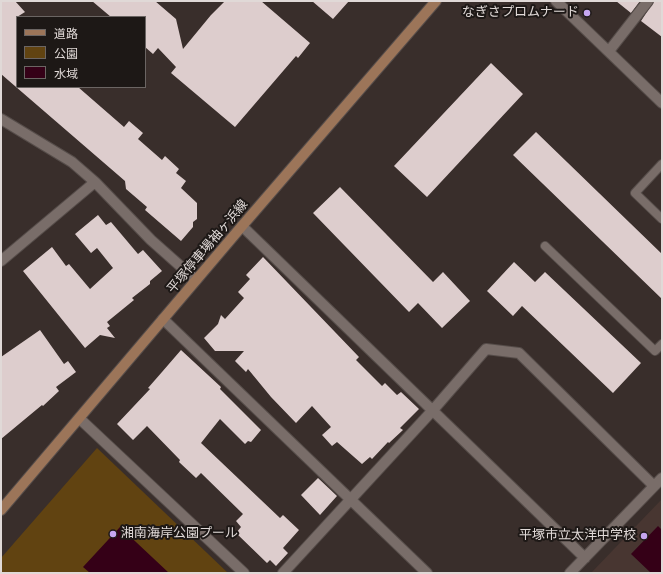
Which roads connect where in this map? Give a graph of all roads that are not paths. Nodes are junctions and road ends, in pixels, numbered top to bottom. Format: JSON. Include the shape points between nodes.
{"nodes":[{"id":1,"x":436,"y":1,"type":"edge"},
{"id":2,"x":556,"y":1,"type":"edge"},
{"id":3,"x":648,"y":1,"type":"edge"},
{"id":4,"x":609,"y":51,"type":"junction"},
{"id":5,"x":662,"y":102,"type":"edge"},
{"id":6,"x":1,"y":119,"type":"edge"},
{"id":7,"x":662,"y":164,"type":"edge"},
{"id":8,"x":95,"y":182,"type":"junction"},
{"id":9,"x":662,"y":219,"type":"edge"},
{"id":10,"x":242,"y":226,"type":"junction"},
{"id":11,"x":545,"y":246,"type":"dead end"},
{"id":12,"x":1,"y":261,"type":"edge"},
{"id":13,"x":196,"y":280,"type":"junction"},
{"id":14,"x":163,"y":319,"type":"junction"},
{"id":15,"x":662,"y":344,"type":"edge"},
{"id":16,"x":433,"y":410,"type":"junction"},
{"id":17,"x":80,"y":419,"type":"junction"},
{"id":18,"x":662,"y":478,"type":"edge"},
{"id":19,"x":654,"y":486,"type":"junction"},
{"id":20,"x":351,"y":498,"type":"junction"},
{"id":21,"x":1,"y":510,"type":"edge"},
{"id":22,"x":585,"y":558,"type":"junction"},
{"id":23,"x":244,"y":573,"type":"edge"},
{"id":24,"x":283,"y":573,"type":"edge"},
{"id":25,"x":427,"y":573,"type":"edge"},
{"id":26,"x":570,"y":573,"type":"edge"}],
"edges":[{"from":1,"to":10,"type":"main road","name":"平塚停車場袖ヶ浜線"},
{"from":2,"to":4,"type":"street"},
{"from":3,"to":4,"type":"street"},
{"from":4,"to":5,"type":"street"},
{"from":6,"to":8,"type":"street","via":[[72,162]]},
{"from":7,"to":9,"type":"lane","via":[[635,193]]},
{"from":8,"to":12,"type":"street"},
{"from":8,"to":13,"type":"street","via":[[151,240]]},
{"from":10,"to":13,"type":"main road","name":"平塚停車場袖ヶ浜線"},
{"from":10,"to":16,"type":"street"},
{"from":11,"to":15,"type":"lane","via":[[655,351]]},
{"from":13,"to":14,"type":"main road","name":"平塚停車場袖ヶ浜線"},
{"from":14,"to":17,"type":"main road","name":"平塚停車場袖ヶ浜線"},
{"from":14,"to":20,"type":"street"},
{"from":16,"to":19,"type":"street","via":[[486,349],[519,353]]},
{"from":16,"to":20,"type":"street"},
{"from":16,"to":22,"type":"street"},
{"from":17,"to":21,"type":"main road","name":"平塚停車場袖ヶ浜線"},
{"from":17,"to":23,"type":"street"},
{"from":18,"to":19,"type":"street"},
{"from":19,"to":22,"type":"street"},
{"from":20,"to":24,"type":"street"},
{"from":20,"to":25,"type":"street"},
{"from":22,"to":26,"type":"street"}]}
